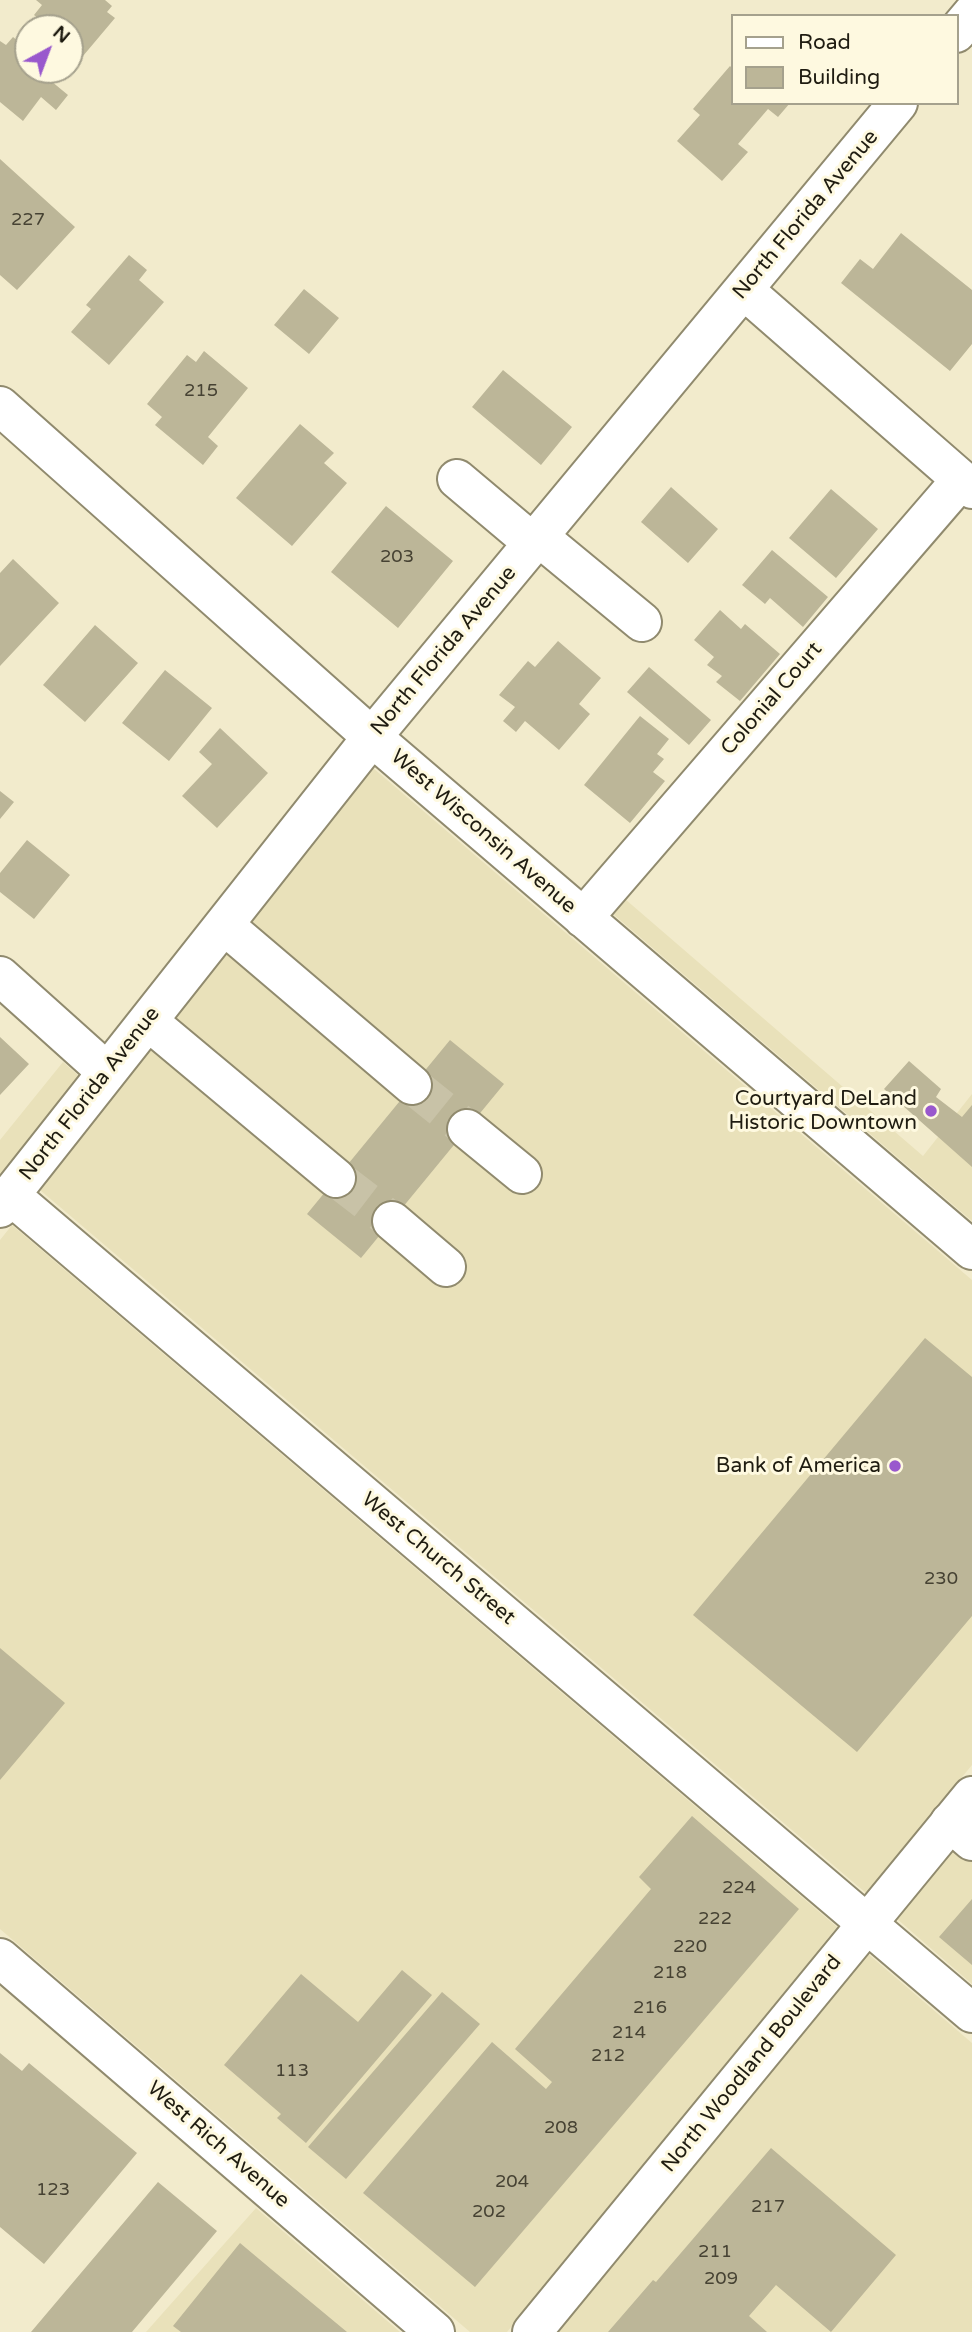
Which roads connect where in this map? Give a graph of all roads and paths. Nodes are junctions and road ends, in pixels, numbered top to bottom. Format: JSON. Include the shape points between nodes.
{"nodes":[{"id":1,"x":972,"y":14,"type":"edge"},
{"id":2,"x":958,"y":31,"type":"edge"},
{"id":3,"x":896,"y":105,"type":"edge"},
{"id":4,"x":744,"y":290,"type":"junction"},
{"id":5,"x":0,"y":407,"type":"edge"},
{"id":6,"x":457,"y":479,"type":"dead end"},
{"id":7,"x":967,"y":485,"type":"edge"},
{"id":8,"x":536,"y":540,"type":"junction"},
{"id":9,"x":642,"y":622,"type":"dead end"},
{"id":10,"x":372,"y":737,"type":"junction"},
{"id":11,"x":583,"y":918,"type":"junction"},
{"id":12,"x":224,"y":925,"type":"junction"},
{"id":13,"x":0,"y":976,"type":"edge"},
{"id":14,"x":148,"y":1021,"type":"junction"},
{"id":15,"x":107,"y":1072,"type":"junction"},
{"id":16,"x":412,"y":1085,"type":"tunnel mouth"},
{"id":17,"x":467,"y":1129,"type":"tunnel mouth"},
{"id":18,"x":522,"y":1174,"type":"dead end"},
{"id":19,"x":337,"y":1178,"type":"tunnel mouth"},
{"id":20,"x":5,"y":1202,"type":"edge"},
{"id":21,"x":392,"y":1221,"type":"tunnel mouth"},
{"id":22,"x":972,"y":1250,"type":"edge"},
{"id":23,"x":446,"y":1267,"type":"dead end"},
{"id":24,"x":965,"y":1820,"type":"edge"},
{"id":25,"x":867,"y":1923,"type":"junction"},
{"id":26,"x":0,"y":1958,"type":"edge"},
{"id":27,"x":972,"y":2013,"type":"edge"},
{"id":28,"x":435,"y":2332,"type":"edge"},
{"id":29,"x":532,"y":2332,"type":"edge"}],
"edges":[{"from":1,"to":2,"type":"street"},
{"from":3,"to":4,"type":"street","name":"North Florida Avenue"},
{"from":4,"to":7,"type":"street"},
{"from":4,"to":8,"type":"street","name":"North Florida Avenue"},
{"from":5,"to":10,"type":"street","name":"West Wisconsin Avenue"},
{"from":6,"to":8,"type":"street"},
{"from":7,"to":11,"type":"street","name":"Colonial Court"},
{"from":8,"to":9,"type":"street"},
{"from":8,"to":10,"type":"street","name":"North Florida Avenue"},
{"from":10,"to":11,"type":"street","name":"West Wisconsin Avenue"},
{"from":10,"to":12,"type":"street","name":"North Florida Avenue"},
{"from":11,"to":22,"type":"street","name":"West Wisconsin Avenue"},
{"from":12,"to":14,"type":"street","name":"North Florida Avenue"},
{"from":12,"to":16,"type":"street"},
{"from":13,"to":15,"type":"street"},
{"from":14,"to":15,"type":"street","name":"North Florida Avenue"},
{"from":14,"to":19,"type":"street"},
{"from":15,"to":20,"type":"street","name":"North Florida Avenue"},
{"from":17,"to":18,"type":"street"},
{"from":20,"to":25,"type":"street","name":"West Church Street"},
{"from":21,"to":23,"type":"street"},
{"from":24,"to":25,"type":"street","name":"North Woodland Boulevard"},
{"from":25,"to":27,"type":"street","name":"West Church Street"},
{"from":25,"to":29,"type":"street","name":"North Woodland Boulevard"},
{"from":26,"to":28,"type":"street","name":"West Rich Avenue"}]}
